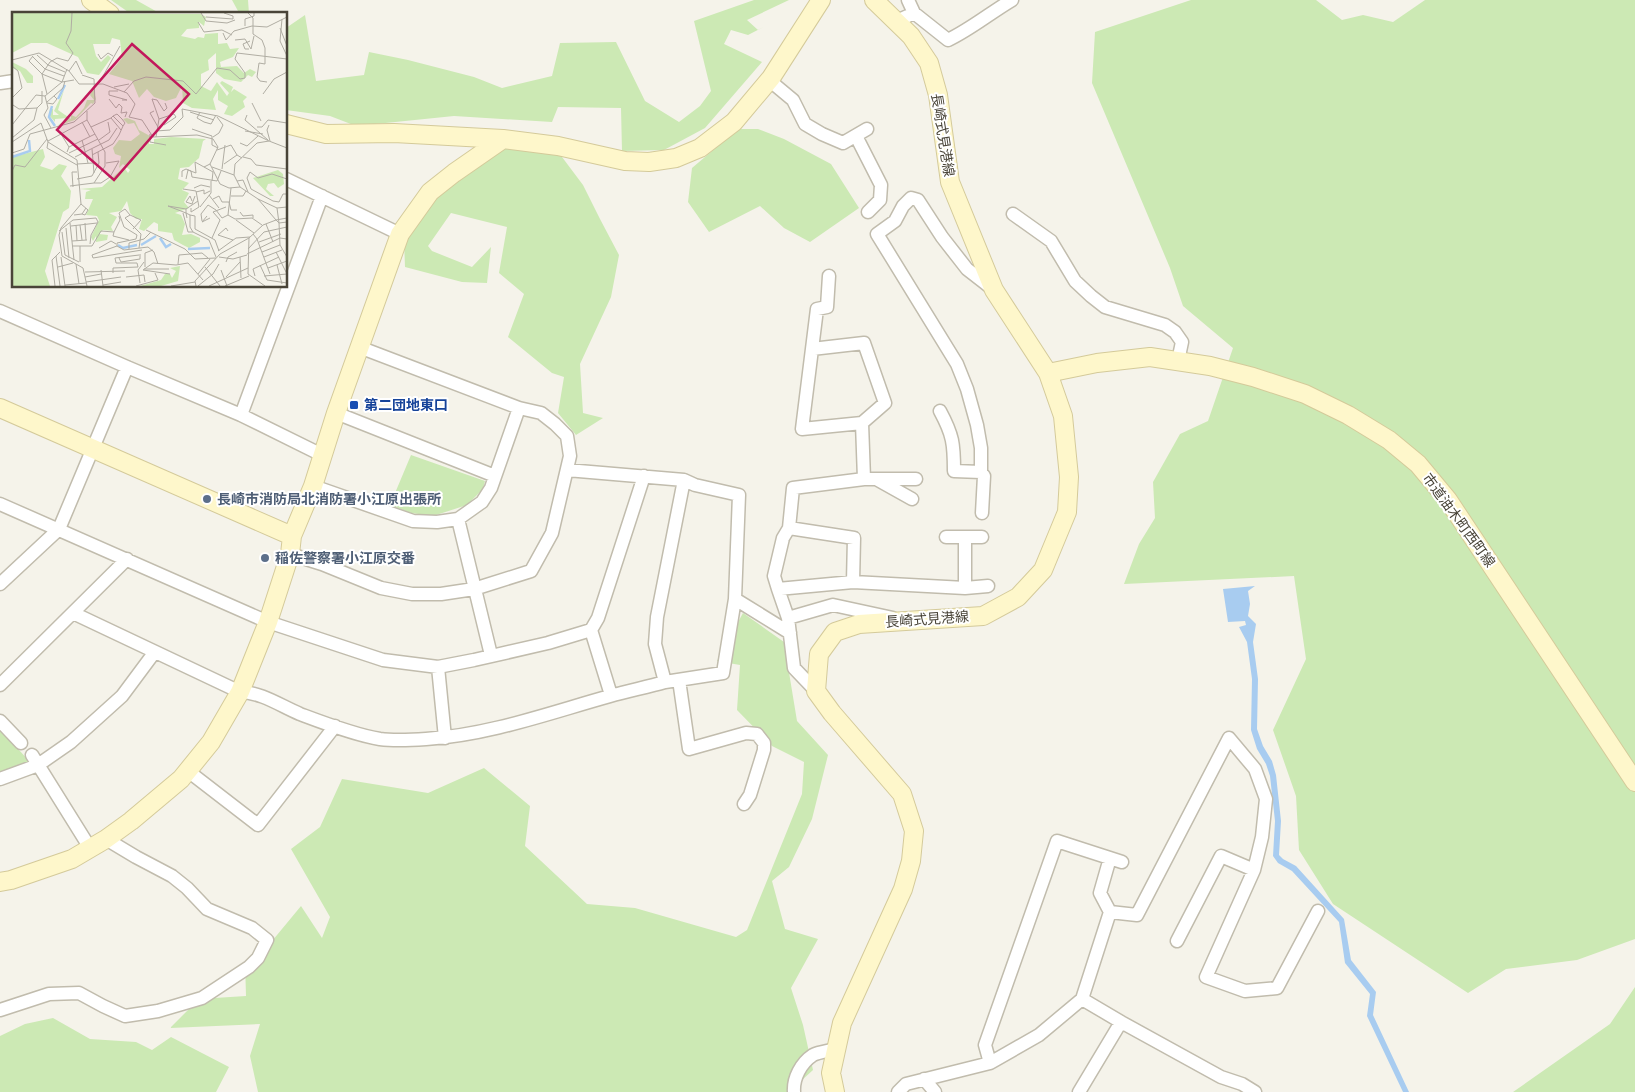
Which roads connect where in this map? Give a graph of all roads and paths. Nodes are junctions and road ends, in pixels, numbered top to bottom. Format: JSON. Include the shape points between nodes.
{"nodes":[{"id":1,"x":90,"y":0,"type":"edge"},
{"id":2,"x":821,"y":0,"type":"edge"},
{"id":3,"x":874,"y":0,"type":"edge"},
{"id":4,"x":908,"y":0,"type":"edge"},
{"id":5,"x":1012,"y":0,"type":"edge"},
{"id":6,"x":107,"y":12,"type":"edge"},
{"id":7,"x":914,"y":13,"type":"junction"},
{"id":8,"x":897,"y":22,"type":"junction"},
{"id":9,"x":769,"y":80,"type":"junction"},
{"id":10,"x":288,"y":124,"type":"edge"},
{"id":11,"x":868,"y":129,"type":"dead end"},
{"id":12,"x":856,"y":136,"type":"junction"},
{"id":13,"x":503,"y":139,"type":"junction"},
{"id":14,"x":288,"y":181,"type":"edge"},
{"id":15,"x":322,"y":196,"type":"junction"},
{"id":16,"x":868,"y":212,"type":"dead end"},
{"id":17,"x":1013,"y":214,"type":"dead end"},
{"id":18,"x":400,"y":234,"type":"junction"},
{"id":19,"x":829,"y":276,"type":"dead end"},
{"id":20,"x":288,"y":288,"type":"edge"},
{"id":21,"x":288,"y":288,"type":"edge"},
{"id":22,"x":994,"y":290,"type":"junction"},
{"id":23,"x":0,"y":311,"type":"edge"},
{"id":24,"x":359,"y":347,"type":"junction"},
{"id":25,"x":812,"y":349,"type":"junction"},
{"id":26,"x":1178,"y":361,"type":"junction"},
{"id":27,"x":127,"y":367,"type":"junction"},
{"id":28,"x":1048,"y":373,"type":"junction"},
{"id":29,"x":0,"y":408,"type":"edge"},
{"id":30,"x":518,"y":408,"type":"junction"},
{"id":31,"x":940,"y":411,"type":"dead end"},
{"id":32,"x":336,"y":413,"type":"junction"},
{"id":33,"x":241,"y":415,"type":"junction"},
{"id":34,"x":862,"y":423,"type":"junction"},
{"id":35,"x":93,"y":450,"type":"junction"},
{"id":36,"x":322,"y":455,"type":"junction"},
{"id":37,"x":567,"y":470,"type":"junction"},
{"id":38,"x":981,"y":472,"type":"junction"},
{"id":39,"x":495,"y":476,"type":"junction"},
{"id":40,"x":644,"y":476,"type":"junction"},
{"id":41,"x":870,"y":479,"type":"junction"},
{"id":42,"x":916,"y":479,"type":"dead end"},
{"id":43,"x":684,"y":480,"type":"junction"},
{"id":44,"x":313,"y":486,"type":"junction"},
{"id":45,"x":912,"y":499,"type":"dead end"},
{"id":46,"x":0,"y":504,"type":"edge"},
{"id":47,"x":982,"y":513,"type":"dead end"},
{"id":48,"x":458,"y":519,"type":"junction"},
{"id":49,"x":789,"y":528,"type":"junction"},
{"id":50,"x":59,"y":529,"type":"junction"},
{"id":51,"x":292,"y":536,"type":"junction"},
{"id":52,"x":946,"y":537,"type":"dead end"},
{"id":53,"x":965,"y":537,"type":"junction"},
{"id":54,"x":982,"y":537,"type":"dead end"},
{"id":55,"x":290,"y":554,"type":"junction"},
{"id":56,"x":126,"y":559,"type":"junction"},
{"id":57,"x":853,"y":582,"type":"junction"},
{"id":58,"x":0,"y":584,"type":"edge"},
{"id":59,"x":988,"y":586,"type":"dead end"},
{"id":60,"x":965,"y":588,"type":"junction"},
{"id":61,"x":474,"y":589,"type":"junction"},
{"id":62,"x":778,"y":589,"type":"junction"},
{"id":63,"x":735,"y":599,"type":"junction"},
{"id":64,"x":73,"y":613,"type":"junction"},
{"id":65,"x":788,"y":618,"type":"junction"},
{"id":66,"x":906,"y":620,"type":"junction"},
{"id":67,"x":268,"y":622,"type":"junction"},
{"id":68,"x":591,"y":630,"type":"junction"},
{"id":69,"x":790,"y":633,"type":"junction"},
{"id":70,"x":154,"y":653,"type":"junction"},
{"id":71,"x":491,"y":656,"type":"junction"},
{"id":72,"x":438,"y":666,"type":"junction"},
{"id":73,"x":679,"y":680,"type":"junction"},
{"id":74,"x":665,"y":682,"type":"junction"},
{"id":75,"x":0,"y":685,"type":"edge"},
{"id":76,"x":816,"y":691,"type":"junction"},
{"id":77,"x":240,"y":692,"type":"junction"},
{"id":78,"x":611,"y":695,"type":"junction"},
{"id":79,"x":0,"y":721,"type":"edge"},
{"id":80,"x":334,"y":726,"type":"junction"},
{"id":81,"x":445,"y":738,"type":"junction"},
{"id":82,"x":21,"y":743,"type":"dead end"},
{"id":83,"x":35,"y":760,"type":"junction"},
{"id":84,"x":188,"y":771,"type":"junction"},
{"id":85,"x":0,"y":779,"type":"edge"},
{"id":86,"x":1635,"y":782,"type":"edge"},
{"id":87,"x":744,"y":804,"type":"dead end"},
{"id":88,"x":106,"y":839,"type":"junction"},
{"id":89,"x":90,"y":848,"type":"junction"},
{"id":90,"x":1254,"y":870,"type":"junction"},
{"id":91,"x":0,"y":882,"type":"edge"},
{"id":92,"x":1110,"y":912,"type":"junction"},
{"id":93,"x":1318,"y":912,"type":"dead end"},
{"id":94,"x":1177,"y":941,"type":"dead end"},
{"id":95,"x":1082,"y":998,"type":"junction"},
{"id":96,"x":0,"y":1010,"type":"edge"},
{"id":97,"x":1121,"y":1022,"type":"junction"},
{"id":98,"x":836,"y":1049,"type":"junction"},
{"id":99,"x":990,"y":1063,"type":"junction"},
{"id":100,"x":924,"y":1079,"type":"junction"},
{"id":101,"x":794,"y":1092,"type":"edge"},
{"id":102,"x":835,"y":1092,"type":"edge"},
{"id":103,"x":898,"y":1092,"type":"edge"},
{"id":104,"x":935,"y":1092,"type":"edge"},
{"id":105,"x":1079,"y":1092,"type":"edge"},
{"id":106,"x":1255,"y":1092,"type":"edge"}],
"edges":[{"from":1,"to":6,"type":"street"},
{"from":2,"to":9,"type":"street"},
{"from":3,"to":8,"type":"street","name":"長崎式見港線"},
{"from":4,"to":7,"type":"street"},
{"from":5,"to":7,"type":"street","via":[[948,40]]},
{"from":7,"to":8,"type":"street"},
{"from":8,"to":22,"type":"street","name":"長崎式見港線","via":[[929,63],[938,95],[950,182]]},
{"from":9,"to":12,"type":"street","via":[[792,100],[805,124],[843,143]]},
{"from":9,"to":13,"type":"street","via":[[734,122],[700,148],[676,158],[626,161],[558,146]]},
{"from":10,"to":13,"type":"street","via":[[326,134],[394,133]]},
{"from":11,"to":12,"type":"street"},
{"from":12,"to":16,"type":"street","via":[[881,185],[880,200]]},
{"from":13,"to":18,"type":"street","via":[[430,192]]},
{"from":14,"to":15,"type":"street"},
{"from":15,"to":18,"type":"street"},
{"from":15,"to":21,"type":"street"},
{"from":17,"to":26,"type":"street","via":[[1051,241],[1075,281],[1105,307],[1165,325],[1175,332],[1182,342]]},
{"from":18,"to":24,"type":"street"},
{"from":19,"to":25,"type":"street","via":[[827,307],[816,309]]},
{"from":20,"to":33,"type":"street"},
{"from":22,"to":28,"type":"street","name":"長崎式見港線"},
{"from":22,"to":38,"type":"street","via":[[967,269],[918,200],[911,198],[895,221],[877,234],[957,364],[977,424]]},
{"from":23,"to":27,"type":"street"},
{"from":24,"to":30,"type":"street"},
{"from":24,"to":32,"type":"street"},
{"from":25,"to":34,"type":"street","via":[[802,429]]},
{"from":25,"to":34,"type":"street","via":[[864,343],[885,404]]},
{"from":26,"to":28,"type":"street","name":"市道油木町西町線","via":[[1150,357]]},
{"from":26,"to":86,"type":"street","name":"市道油木町西町線","via":[[1253,377],[1305,394],[1389,440],[1418,464],[1448,500]]},
{"from":27,"to":33,"type":"street"},
{"from":27,"to":35,"type":"street"},
{"from":28,"to":66,"type":"street","name":"長崎式見港線","via":[[1063,416],[1069,477],[1067,512],[1043,570],[1018,597],[983,616]]},
{"from":29,"to":35,"type":"street"},
{"from":30,"to":37,"type":"street","via":[[541,413],[567,436],[570,456]]},
{"from":30,"to":39,"type":"street"},
{"from":31,"to":38,"type":"street","via":[[951,432],[954,471]]},
{"from":32,"to":36,"type":"street"},
{"from":32,"to":39,"type":"street"},
{"from":33,"to":36,"type":"street"},
{"from":34,"to":41,"type":"street"},
{"from":35,"to":50,"type":"street"},
{"from":35,"to":51,"type":"street"},
{"from":36,"to":44,"type":"street"},
{"from":37,"to":40,"type":"street"},
{"from":37,"to":61,"type":"street","via":[[552,533],[531,571]]},
{"from":38,"to":47,"type":"street","via":[[984,476]]},
{"from":39,"to":48,"type":"street","via":[[482,502]]},
{"from":40,"to":43,"type":"street"},
{"from":40,"to":68,"type":"street","via":[[598,618]]},
{"from":41,"to":42,"type":"street"},
{"from":41,"to":45,"type":"street"},
{"from":41,"to":49,"type":"street","via":[[793,488]]},
{"from":43,"to":63,"type":"street","via":[[739,495]]},
{"from":43,"to":74,"type":"street","via":[[657,617],[655,644]]},
{"from":44,"to":48,"type":"street","via":[[413,521]]},
{"from":44,"to":51,"type":"street"},
{"from":46,"to":50,"type":"street"},
{"from":48,"to":61,"type":"street"},
{"from":49,"to":57,"type":"street","via":[[854,538]]},
{"from":49,"to":62,"type":"street","via":[[782,538],[774,576]]},
{"from":50,"to":56,"type":"street"},
{"from":50,"to":58,"type":"street"},
{"from":51,"to":55,"type":"street"},
{"from":52,"to":53,"type":"street"},
{"from":53,"to":54,"type":"street"},
{"from":53,"to":60,"type":"street"},
{"from":55,"to":61,"type":"street","via":[[381,588],[412,594]]},
{"from":55,"to":67,"type":"street"},
{"from":56,"to":64,"type":"street"},
{"from":56,"to":67,"type":"street"},
{"from":57,"to":60,"type":"street"},
{"from":57,"to":62,"type":"street"},
{"from":59,"to":60,"type":"street"},
{"from":61,"to":71,"type":"street"},
{"from":62,"to":65,"type":"street"},
{"from":63,"to":69,"type":"street"},
{"from":63,"to":73,"type":"street","via":[[723,674]]},
{"from":64,"to":70,"type":"street"},
{"from":64,"to":75,"type":"street"},
{"from":65,"to":66,"type":"street","via":[[833,605]]},
{"from":65,"to":69,"type":"street"},
{"from":66,"to":76,"type":"street","name":"長崎式見港線","via":[[859,624],[835,632],[819,654]]},
{"from":67,"to":72,"type":"street","via":[[383,660]]},
{"from":67,"to":77,"type":"street"},
{"from":68,"to":71,"type":"street"},
{"from":68,"to":78,"type":"street"},
{"from":69,"to":76,"type":"street","via":[[794,668]]},
{"from":70,"to":77,"type":"street"},
{"from":70,"to":83,"type":"street","via":[[122,696],[71,742]]},
{"from":71,"to":72,"type":"street"},
{"from":72,"to":81,"type":"street"},
{"from":73,"to":74,"type":"street"},
{"from":73,"to":87,"type":"street","via":[[689,750],[746,733],[757,734],[764,743],[750,795]]},
{"from":74,"to":78,"type":"street"},
{"from":76,"to":98,"type":"street","via":[[902,794],[914,831],[911,861],[903,889],[842,1023]]},
{"from":77,"to":80,"type":"street","via":[[251,692]]},
{"from":77,"to":84,"type":"street","via":[[211,742]]},
{"from":78,"to":81,"type":"street","via":[[538,718]]},
{"from":79,"to":82,"type":"street"},
{"from":80,"to":81,"type":"street","via":[[380,739]]},
{"from":80,"to":84,"type":"street","via":[[258,825]]},
{"from":83,"to":85,"type":"street"},
{"from":83,"to":89,"type":"street"},
{"from":84,"to":88,"type":"street"},
{"from":88,"to":89,"type":"street"},
{"from":88,"to":96,"type":"street","via":[[172,876],[206,909],[252,928],[267,940],[258,958],[202,998],[158,1011],[125,1016],[80,993],[50,994]]},
{"from":89,"to":91,"type":"street","via":[[72,859]]},
{"from":90,"to":92,"type":"street","via":[[1266,800],[1255,769],[1229,738],[1137,915]]},
{"from":90,"to":93,"type":"street","via":[[1206,977],[1245,991],[1277,988]]},
{"from":90,"to":94,"type":"street","via":[[1221,856]]},
{"from":92,"to":95,"type":"street"},
{"from":92,"to":99,"type":"street","via":[[1100,893],[1116,860],[1058,840],[985,1044]]},
{"from":95,"to":97,"type":"street"},
{"from":95,"to":99,"type":"street","via":[[1039,1035]]},
{"from":97,"to":105,"type":"street"},
{"from":97,"to":106,"type":"street"},
{"from":98,"to":101,"type":"street","via":[[814,1054],[802,1064],[793,1083]]},
{"from":98,"to":102,"type":"street","via":[[831,1074]]},
{"from":99,"to":100,"type":"street"},
{"from":100,"to":103,"type":"street","via":[[906,1084]]},
{"from":100,"to":104,"type":"street"}]}
